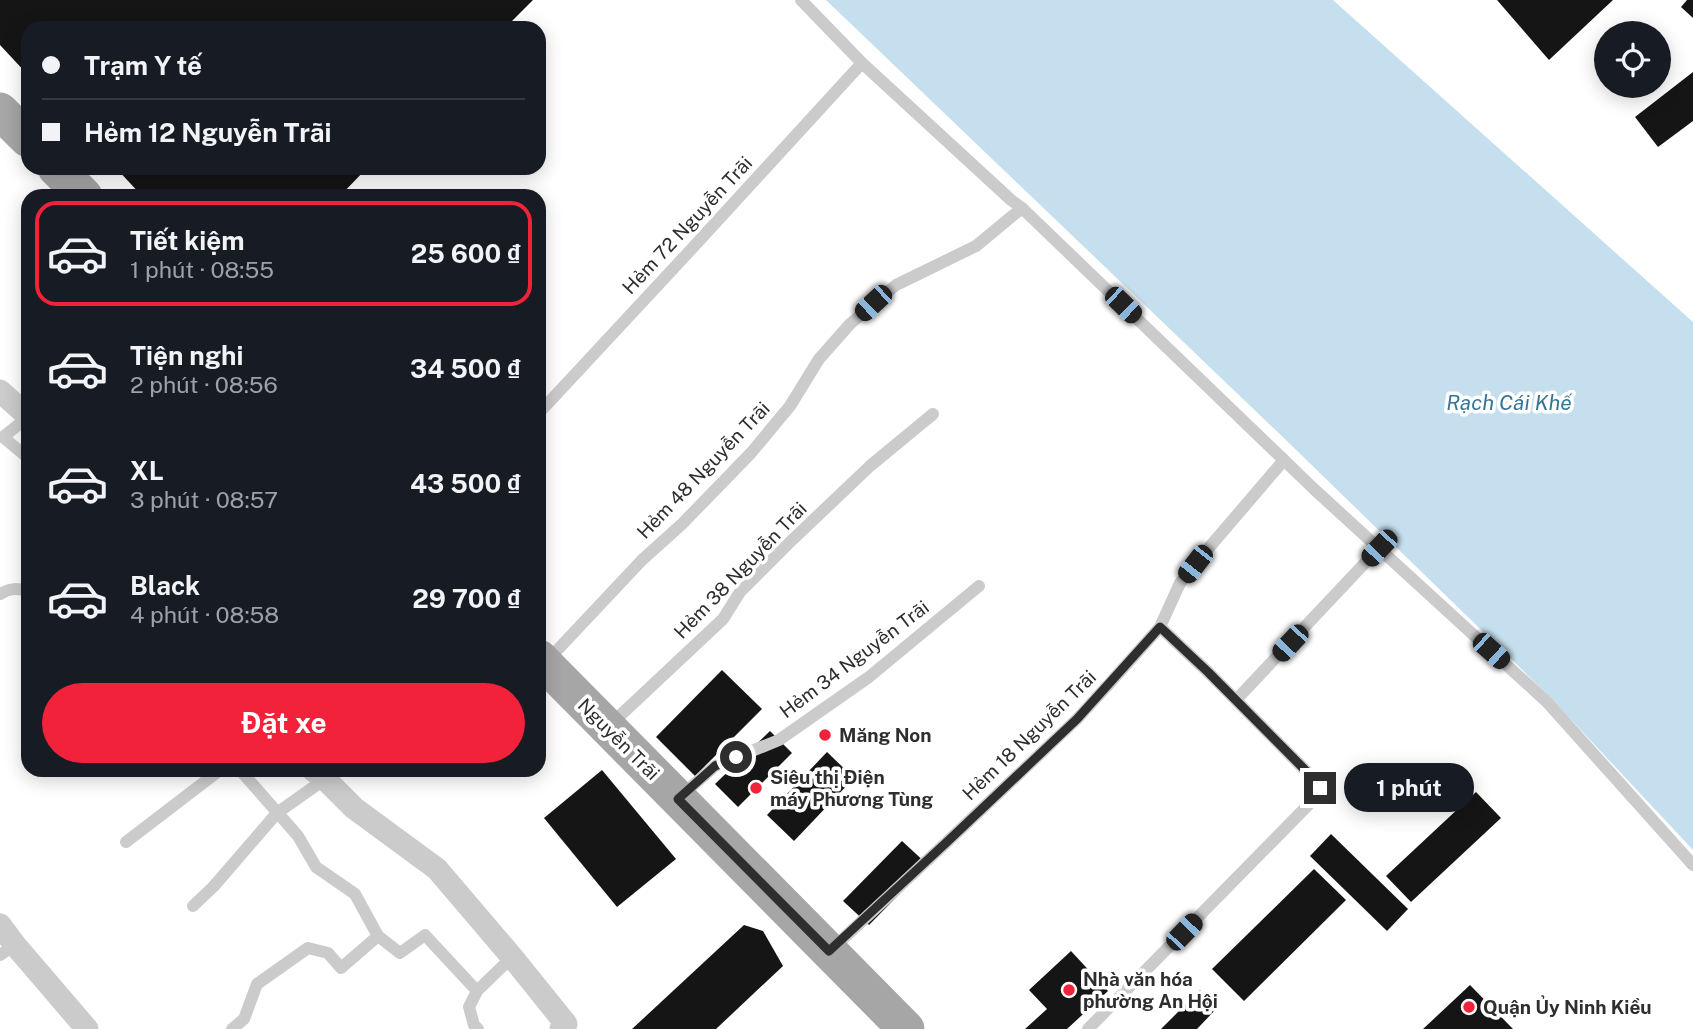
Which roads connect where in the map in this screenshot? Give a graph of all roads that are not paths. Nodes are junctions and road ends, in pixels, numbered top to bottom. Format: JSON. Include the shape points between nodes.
{"nodes":[{"id":1,"x":801,"y":0,"type":"edge"},
{"id":2,"x":862,"y":63,"type":"junction"},
{"id":3,"x":0,"y":111,"type":"edge"},
{"id":4,"x":21,"y":132,"type":"edge"},
{"id":5,"x":63,"y":175,"type":"edge"},
{"id":6,"x":77,"y":189,"type":"edge"},
{"id":7,"x":1023,"y":208,"type":"junction"},
{"id":8,"x":0,"y":391,"type":"edge"},
{"id":9,"x":546,"y":405,"type":"edge"},
{"id":10,"x":21,"y":410,"type":"edge"},
{"id":11,"x":933,"y":414,"type":"dead end"},
{"id":12,"x":21,"y":422,"type":"edge"},
{"id":13,"x":2,"y":439,"type":"edge"},
{"id":14,"x":21,"y":453,"type":"edge"},
{"id":15,"x":1284,"y":460,"type":"junction"},
{"id":16,"x":1379,"y":548,"type":"junction"},
{"id":17,"x":979,"y":586,"type":"dead end"},
{"id":18,"x":21,"y":589,"type":"edge"},
{"id":19,"x":0,"y":594,"type":"edge"},
{"id":20,"x":1160,"y":627,"type":"junction"},
{"id":21,"x":546,"y":657,"type":"edge"},
{"id":22,"x":546,"y":665,"type":"edge"},
{"id":23,"x":1236,"y":700,"type":"junction"},
{"id":24,"x":608,"y":727,"type":"junction"},
{"id":25,"x":211,"y":777,"type":"edge"},
{"id":26,"x":246,"y":777,"type":"edge"},
{"id":27,"x":316,"y":777,"type":"edge"},
{"id":28,"x":322,"y":777,"type":"edge"},
{"id":29,"x":678,"y":799,"type":"junction"},
{"id":30,"x":277,"y":813,"type":"junction"},
{"id":31,"x":126,"y":842,"type":"dead end"},
{"id":32,"x":1693,"y":865,"type":"edge"},
{"id":33,"x":193,"y":906,"type":"dead end"},
{"id":34,"x":0,"y":925,"type":"edge"},
{"id":35,"x":378,"y":936,"type":"junction"},
{"id":36,"x":8,"y":950,"type":"edge"},
{"id":37,"x":829,"y":951,"type":"junction"},
{"id":38,"x":513,"y":957,"type":"junction"},
{"id":39,"x":477,"y":991,"type":"junction"},
{"id":40,"x":87,"y":1029,"type":"edge"},
{"id":41,"x":232,"y":1029,"type":"edge"},
{"id":42,"x":478,"y":1029,"type":"edge"},
{"id":43,"x":561,"y":1029,"type":"edge"},
{"id":44,"x":906,"y":1029,"type":"edge"},
{"id":45,"x":1088,"y":1029,"type":"edge"}],
"edges":[{"from":1,"to":2,"type":"lane"},
{"from":2,"to":7,"type":"lane"},
{"from":2,"to":9,"type":"lane","name":"Hẻm 72 Nguyễn Trãi"},
{"from":3,"to":4,"type":"main road"},
{"from":5,"to":6,"type":"main road"},
{"from":7,"to":15,"type":"lane"},
{"from":7,"to":21,"type":"lane","name":"Hẻm 48 Nguyễn Trãi","via":[[976,246],[896,285],[850,324],[751,453]]},
{"from":8,"to":10,"type":"street"},
{"from":11,"to":24,"type":"lane","name":"Hẻm 38 Nguyễn Trãi","via":[[833,500],[740,592],[723,619]]},
{"from":12,"to":13,"type":"lane"},
{"from":13,"to":14,"type":"lane"},
{"from":15,"to":16,"type":"lane"},
{"from":15,"to":20,"type":"lane","name":"Hẻm 18 Nguyễn Trãi","via":[[1180,583]]},
{"from":16,"to":23,"type":"lane"},
{"from":16,"to":32,"type":"lane","via":[[1547,702]]},
{"from":17,"to":29,"type":"lane","name":"Hẻm 34 Nguyễn Trãi","via":[[869,677],[779,740],[715,766]]},
{"from":18,"to":19,"type":"lane"},
{"from":20,"to":23,"type":"lane"},
{"from":20,"to":37,"type":"lane","name":"Hẻm 18 Nguyễn Trãi","via":[[1077,719]]},
{"from":22,"to":24,"type":"main road","name":"Nguyễn Trãi"},
{"from":23,"to":45,"type":"lane","via":[[1320,785],[1320,792]]},
{"from":24,"to":29,"type":"main road","name":"Nguyễn Trãi"},
{"from":25,"to":31,"type":"lane"},
{"from":26,"to":30,"type":"lane"},
{"from":27,"to":30,"type":"lane"},
{"from":28,"to":38,"type":"street","via":[[354,808],[437,869]]},
{"from":29,"to":37,"type":"main road","name":"Nguyễn Trãi"},
{"from":30,"to":33,"type":"lane"},
{"from":30,"to":35,"type":"lane","via":[[298,836],[316,867],[355,894]]},
{"from":34,"to":36,"type":"street"},
{"from":35,"to":39,"type":"lane","via":[[400,953],[425,935]]},
{"from":35,"to":41,"type":"lane","via":[[341,968],[328,953],[308,948],[257,984],[244,1019]]},
{"from":36,"to":40,"type":"street"},
{"from":37,"to":44,"type":"main road","name":"Nguyễn Trãi"},
{"from":38,"to":39,"type":"lane"},
{"from":38,"to":43,"type":"street","via":[[566,1024]]},
{"from":39,"to":42,"type":"lane","via":[[469,1007]]}]}
